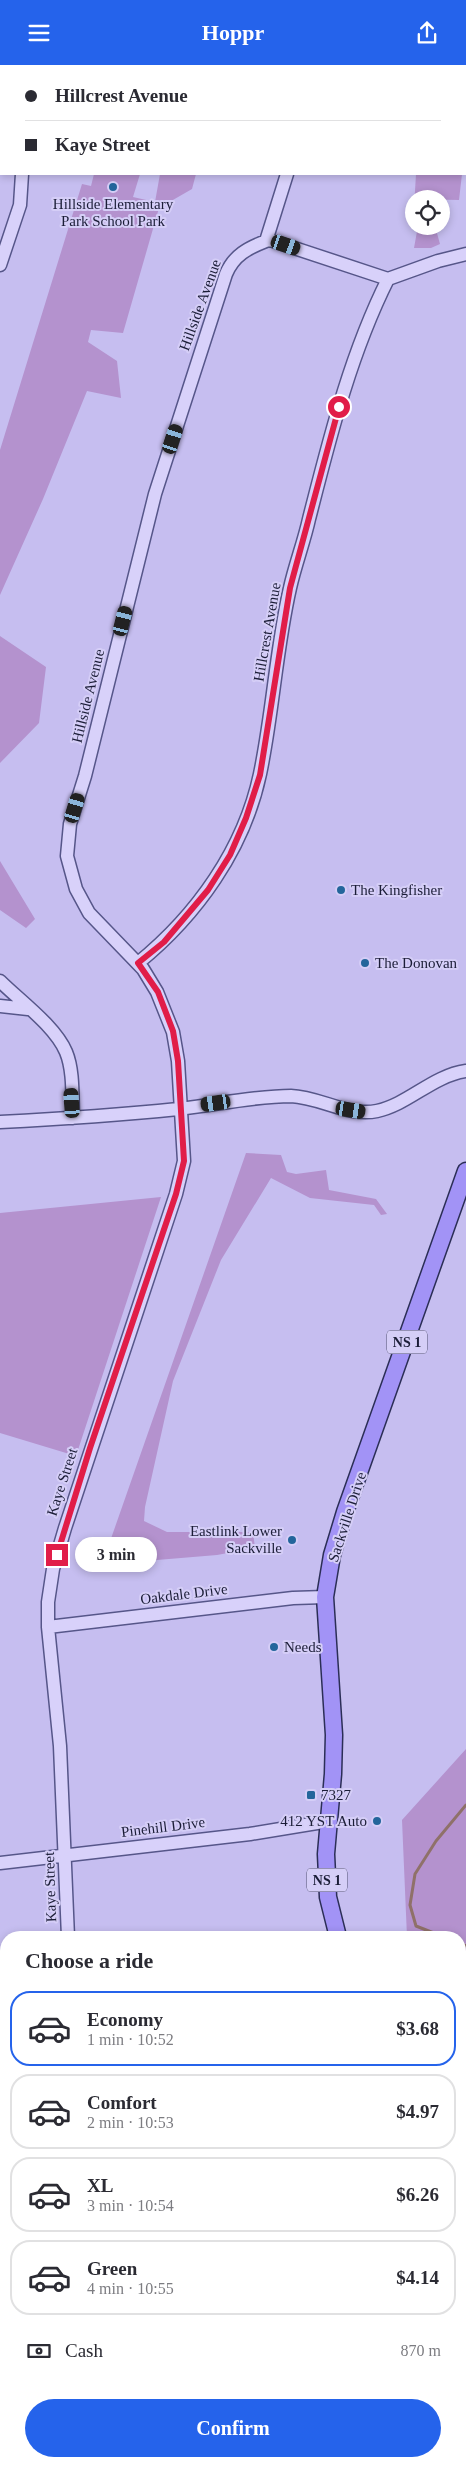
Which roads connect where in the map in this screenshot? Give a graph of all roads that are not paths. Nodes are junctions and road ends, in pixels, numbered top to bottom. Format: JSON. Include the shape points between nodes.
{"nodes":[{"id":1,"x":22,"y":175,"type":"edge"},
{"id":2,"x":287,"y":175,"type":"edge"},
{"id":3,"x":267,"y":239,"type":"junction"},
{"id":4,"x":466,"y":254,"type":"edge"},
{"id":5,"x":0,"y":265,"type":"edge"},
{"id":6,"x":388,"y":279,"type":"junction"},
{"id":7,"x":138,"y":963,"type":"junction"},
{"id":8,"x":0,"y":981,"type":"edge"},
{"id":9,"x":0,"y":1006,"type":"edge"},
{"id":10,"x":28,"y":1009,"type":"junction"},
{"id":11,"x":466,"y":1071,"type":"edge"},
{"id":12,"x":180,"y":1109,"type":"junction"},
{"id":13,"x":73,"y":1118,"type":"junction"},
{"id":14,"x":0,"y":1122,"type":"edge"},
{"id":15,"x":466,"y":1171,"type":"edge"},
{"id":16,"x":325,"y":1597,"type":"junction"},
{"id":17,"x":48,"y":1627,"type":"junction"},
{"id":18,"x":329,"y":1821,"type":"junction"},
{"id":19,"x":66,"y":1856,"type":"junction"},
{"id":20,"x":0,"y":1863,"type":"edge"},
{"id":21,"x":68,"y":1931,"type":"edge"},
{"id":22,"x":336,"y":1931,"type":"edge"}],
"edges":[{"from":1,"to":5,"type":"street","via":[[20,205]]},
{"from":2,"to":3,"type":"street"},
{"from":3,"to":6,"type":"street"},
{"from":3,"to":7,"type":"street","name":"Hillside Avenue","via":[[238,255],[226,274],[155,494],[70,824],[67,856],[76,889],[89,913]]},
{"from":4,"to":6,"type":"street"},
{"from":6,"to":7,"type":"street","name":"Hillcrest Avenue","via":[[373,309],[330,437],[290,588],[260,775],[246,818],[230,855],[208,890],[164,942]]},
{"from":7,"to":12,"type":"street","name":"Hillside Avenue","via":[[158,992],[173,1031]]},
{"from":8,"to":10,"type":"street"},
{"from":9,"to":10,"type":"street"},
{"from":10,"to":13,"type":"street","via":[[42,1019],[66,1053]]},
{"from":11,"to":12,"type":"street","via":[[439,1078],[405,1099],[376,1111],[351,1110],[292,1096],[252,1098]]},
{"from":12,"to":13,"type":"street"},
{"from":12,"to":17,"type":"street","name":"Kaye Street","via":[[182,1172],[65,1528],[53,1569]]},
{"from":13,"to":14,"type":"street"},
{"from":15,"to":16,"type":"main road","name":"Sackville Drive","number":"NS 1","via":[[345,1512],[332,1555]]},
{"from":16,"to":17,"type":"street","name":"Oakdale Drive"},
{"from":16,"to":18,"type":"main road","name":"Sackville Drive","number":"NS 1","via":[[334,1735]]},
{"from":17,"to":19,"type":"street","name":"Kaye Street","via":[[60,1746]]},
{"from":18,"to":19,"type":"street","name":"Pinehill Drive"},
{"from":18,"to":22,"type":"main road","name":"Sackville Drive","number":"NS 1","via":[[326,1854],[328,1897]]},
{"from":19,"to":20,"type":"street","name":"Pinehill Drive"},
{"from":19,"to":21,"type":"street","name":"Kaye Street"}]}
